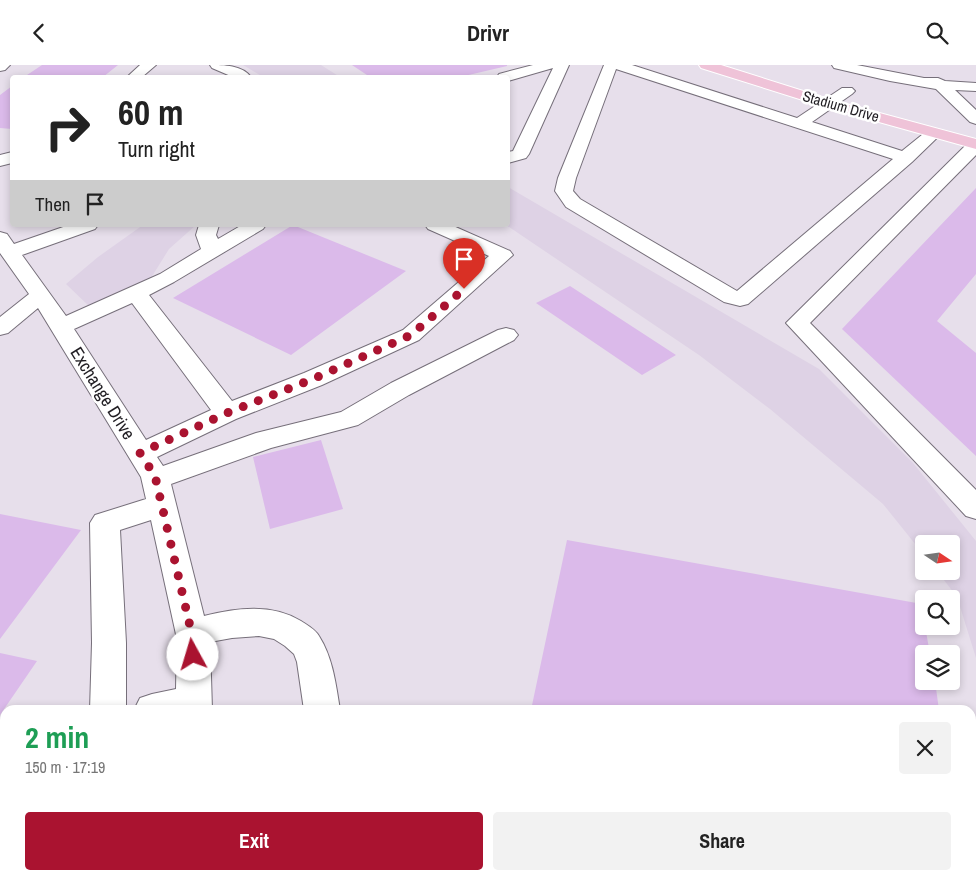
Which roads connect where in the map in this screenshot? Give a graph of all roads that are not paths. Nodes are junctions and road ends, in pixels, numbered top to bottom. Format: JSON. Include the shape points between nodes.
{"nodes":[{"id":1,"x":148,"y":65,"type":"edge"},
{"id":2,"x":217,"y":65,"type":"edge"},
{"id":3,"x":549,"y":65,"type":"edge"},
{"id":4,"x":562,"y":65,"type":"edge"},
{"id":5,"x":611,"y":65,"type":"edge"},
{"id":6,"x":617,"y":65,"type":"edge"},
{"id":7,"x":706,"y":65,"type":"edge"},
{"id":8,"x":839,"y":65,"type":"edge"},
{"id":9,"x":923,"y":69,"type":"dead end"},
{"id":10,"x":136,"y":75,"type":"edge"},
{"id":11,"x":240,"y":75,"type":"edge"},
{"id":12,"x":510,"y":75,"type":"edge"},
{"id":13,"x":830,"y":85,"type":"dead end"},
{"id":14,"x":944,"y":86,"type":"junction"},
{"id":15,"x":976,"y":87,"type":"edge"},
{"id":16,"x":847,"y":91,"type":"junction"},
{"id":17,"x":866,"y":95,"type":"dead end"},
{"id":18,"x":830,"y":104,"type":"junction"},
{"id":19,"x":976,"y":119,"type":"edge"},
{"id":20,"x":957,"y":121,"type":"dead end"},
{"id":21,"x":800,"y":124,"type":"junction"},
{"id":22,"x":976,"y":126,"type":"edge"},
{"id":23,"x":934,"y":133,"type":"junction"},
{"id":24,"x":976,"y":145,"type":"edge"},
{"id":25,"x":510,"y":157,"type":"edge"},
{"id":26,"x":906,"y":158,"type":"junction"},
{"id":27,"x":81,"y":227,"type":"edge"},
{"id":28,"x":208,"y":227,"type":"edge"},
{"id":29,"x":253,"y":227,"type":"edge"},
{"id":30,"x":440,"y":227,"type":"edge"},
{"id":31,"x":5,"y":250,"type":"edge"},
{"id":32,"x":212,"y":252,"type":"junction"},
{"id":33,"x":136,"y":293,"type":"junction"},
{"id":34,"x":40,"y":296,"type":"junction"},
{"id":35,"x":61,"y":326,"type":"junction"},
{"id":36,"x":0,"y":328,"type":"edge"},
{"id":37,"x":506,"y":335,"type":"dead end"},
{"id":38,"x":227,"y":413,"type":"junction"},
{"id":39,"x":140,"y":453,"type":"junction"},
{"id":40,"x":159,"y":492,"type":"junction"},
{"id":41,"x":976,"y":508,"type":"edge"},
{"id":42,"x":191,"y":633,"type":"junction"},
{"id":43,"x":108,"y":705,"type":"edge"},
{"id":44,"x":194,"y":705,"type":"edge"},
{"id":45,"x":321,"y":705,"type":"edge"}],
"edges":[{"from":1,"to":10,"type":"street"},
{"from":2,"to":11,"type":"street"},
{"from":3,"to":12,"type":"street"},
{"from":4,"to":25,"type":"street","via":[[520,154]]},
{"from":5,"to":26,"type":"street","via":[[566,178],[564,191],[573,203],[732,297],[740,299]]},
{"from":6,"to":21,"type":"street"},
{"from":7,"to":18,"type":"main road","name":"Stadium Drive"},
{"from":8,"to":14,"type":"street"},
{"from":9,"to":14,"type":"street"},
{"from":13,"to":16,"type":"main road","name":"Stadium Drive"},
{"from":14,"to":15,"type":"street"},
{"from":14,"to":19,"type":"street"},
{"from":16,"to":17,"type":"main road","name":"Stadium Drive"},
{"from":16,"to":18,"type":"street"},
{"from":18,"to":21,"type":"street"},
{"from":18,"to":23,"type":"main road","name":"Stadium Drive"},
{"from":20,"to":22,"type":"main road"},
{"from":21,"to":26,"type":"street"},
{"from":23,"to":24,"type":"main road","name":"Stadium Drive"},
{"from":23,"to":26,"type":"street"},
{"from":24,"to":41,"type":"street","via":[[797,323]]},
{"from":27,"to":31,"type":"street"},
{"from":28,"to":32,"type":"street","via":[[206,235]]},
{"from":29,"to":32,"type":"street"},
{"from":30,"to":38,"type":"street","via":[[503,255],[411,335]]},
{"from":31,"to":34,"type":"street","name":"Exchange Drive"},
{"from":32,"to":33,"type":"street"},
{"from":33,"to":35,"type":"street"},
{"from":33,"to":38,"type":"street"},
{"from":34,"to":35,"type":"street","name":"Exchange Drive"},
{"from":34,"to":36,"type":"street"},
{"from":35,"to":39,"type":"street","name":"Exchange Drive"},
{"from":37,"to":40,"type":"street","via":[[349,419],[266,440]]},
{"from":38,"to":39,"type":"street"},
{"from":39,"to":40,"type":"street","name":"Exchange Drive"},
{"from":40,"to":42,"type":"street","name":"Exchange Drive"},
{"from":40,"to":43,"type":"street","via":[[105,523]]},
{"from":42,"to":44,"type":"street","name":"Exchange Drive"},
{"from":42,"to":45,"type":"street","via":[[225,624],[259,622],[287,628],[307,645],[317,670]]}]}
